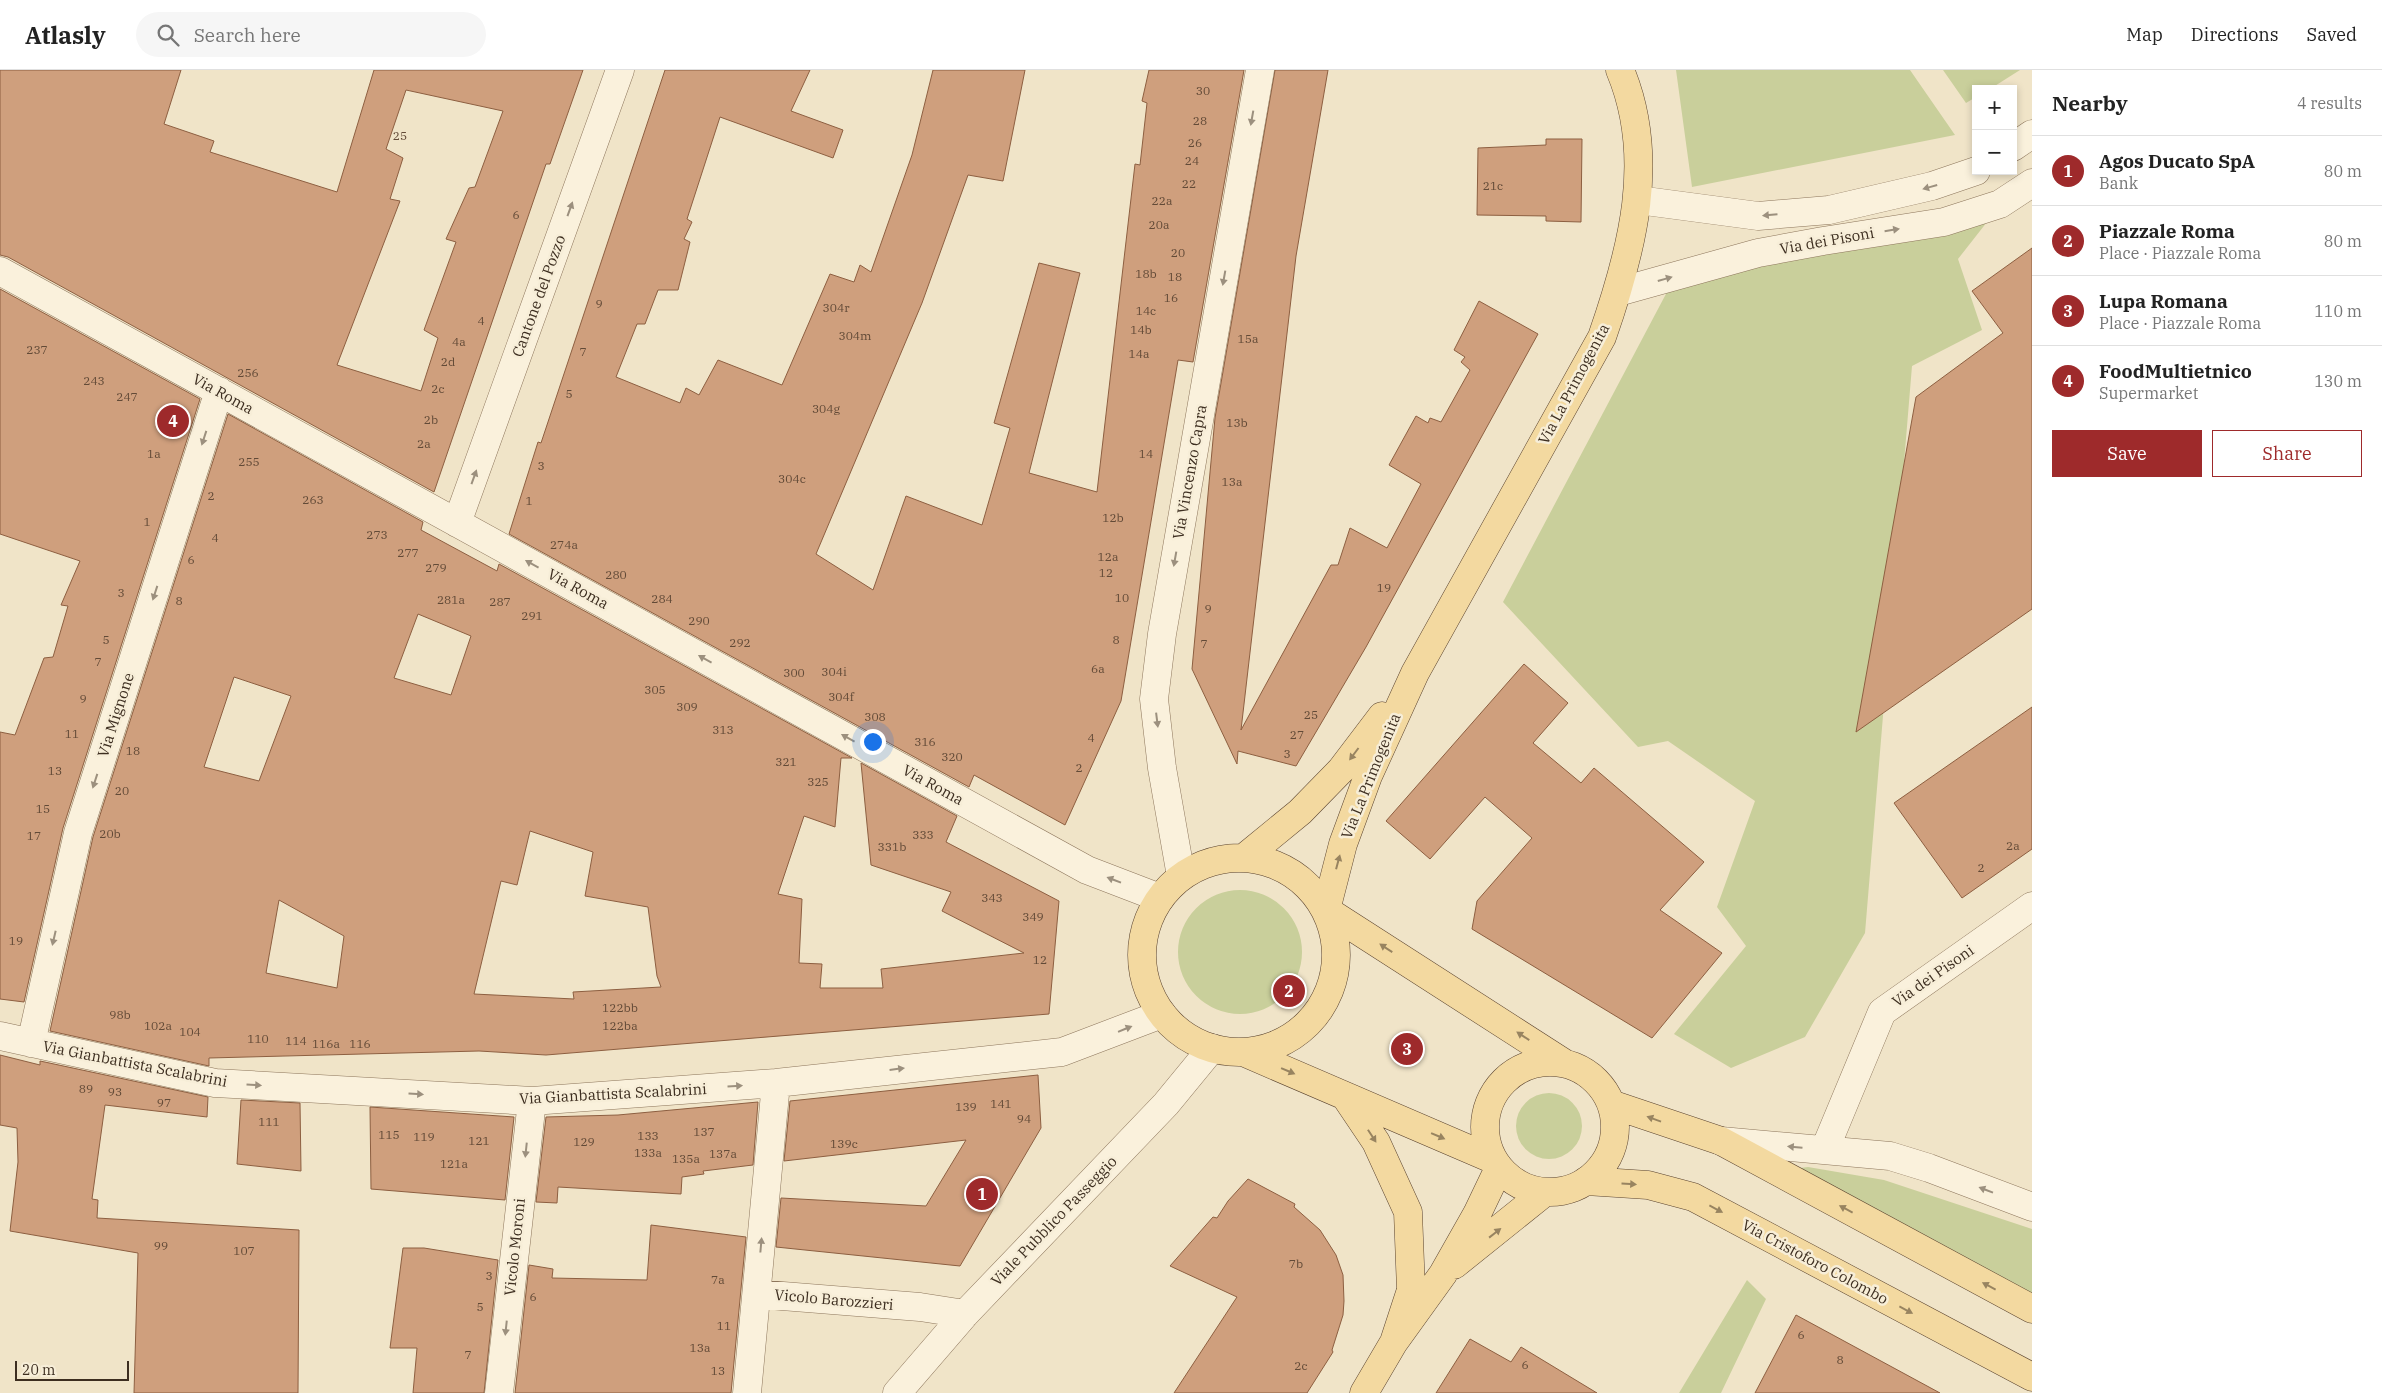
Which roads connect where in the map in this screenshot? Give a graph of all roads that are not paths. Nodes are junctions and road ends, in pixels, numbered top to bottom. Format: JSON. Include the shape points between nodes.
{"nodes":[{"id":1,"x":620,"y":70,"type":"edge"},
{"id":2,"x":1260,"y":70,"type":"edge"},
{"id":3,"x":1620,"y":70,"type":"edge"},
{"id":4,"x":2032,"y":134,"type":"edge"},
{"id":5,"x":2017,"y":144,"type":"edge"},
{"id":6,"x":1972,"y":172,"type":"edge"},
{"id":7,"x":2032,"y":183,"type":"edge"},
{"id":8,"x":1638,"y":200,"type":"junction"},
{"id":9,"x":0,"y":272,"type":"edge"},
{"id":10,"x":1618,"y":292,"type":"junction"},
{"id":11,"x":219,"y":391,"type":"junction"},
{"id":12,"x":458,"y":523,"type":"junction"},
{"id":13,"x":1415,"y":673,"type":"junction"},
{"id":14,"x":1245,"y":857,"type":"junction"},
{"id":15,"x":1181,"y":876,"type":"junction"},
{"id":16,"x":1160,"y":898,"type":"junction"},
{"id":17,"x":2032,"y":906,"type":"edge"},
{"id":18,"x":1326,"y":910,"type":"junction"},
{"id":19,"x":1162,"y":1014,"type":"junction"},
{"id":20,"x":0,"y":1036,"type":"edge"},
{"id":21,"x":31,"y":1043,"type":"junction"},
{"id":22,"x":1212,"y":1048,"type":"junction"},
{"id":23,"x":1243,"y":1052,"type":"junction"},
{"id":24,"x":1564,"y":1063,"type":"junction"},
{"id":25,"x":776,"y":1083,"type":"junction"},
{"id":26,"x":1344,"y":1096,"type":"junction"},
{"id":27,"x":532,"y":1101,"type":"junction"},
{"id":28,"x":1611,"y":1104,"type":"junction"},
{"id":29,"x":1721,"y":1141,"type":"junction"},
{"id":30,"x":1825,"y":1149,"type":"junction"},
{"id":31,"x":1496,"y":1163,"type":"junction"},
{"id":32,"x":1586,"y":1181,"type":"junction"},
{"id":33,"x":1545,"y":1192,"type":"junction"},
{"id":34,"x":2032,"y":1207,"type":"edge"},
{"id":35,"x":1443,"y":1274,"type":"junction"},
{"id":36,"x":757,"y":1294,"type":"junction"},
{"id":37,"x":2032,"y":1309,"type":"edge"},
{"id":38,"x":965,"y":1314,"type":"junction"},
{"id":39,"x":1394,"y":1342,"type":"junction"},
{"id":40,"x":2032,"y":1377,"type":"edge"},
{"id":41,"x":499,"y":1393,"type":"edge"},
{"id":42,"x":747,"y":1393,"type":"edge"},
{"id":43,"x":897,"y":1393,"type":"edge"},
{"id":44,"x":1364,"y":1393,"type":"edge"}],
"edges":[{"from":12,"to":1,"type":"street","name":"Cantone del Pozzo","one_way":true},
{"from":2,"to":15,"type":"street","name":"Via Vincenzo Capra","one_way":true,"via":[[1164,624],[1154,699]]},
{"from":3,"to":8,"type":"main road","name":"Via La Primogenita","via":[[1630,95],[1636,126],[1640,158]]},
{"from":4,"to":5,"type":"street"},
{"from":6,"to":8,"type":"street","name":"Via dei Pisoni","one_way":true,"via":[[1932,186],[1829,210],[1758,216]]},
{"from":10,"to":7,"type":"street","name":"Via dei Pisoni","one_way":true,"via":[[1758,253],[1944,222],[2000,204]]},
{"from":8,"to":10,"type":"main road","name":"Via La Primogenita"},
{"from":9,"to":11,"type":"street","name":"Via Roma"},
{"from":10,"to":13,"type":"main road","name":"Via La Primogenita","via":[[1602,337]]},
{"from":11,"to":12,"type":"street","name":"Via Roma"},
{"from":11,"to":21,"type":"street","name":"Via Mignone","one_way":true,"via":[[78,833]]},
{"from":16,"to":12,"type":"street","name":"Via Roma","one_way":true,"via":[[1087,870]]},
{"from":13,"to":14,"type":"main road","name":"Via La Primogenita","one_way":true,"via":[[1341,770],[1300,812]]},
{"from":18,"to":13,"type":"main road","name":"Via La Primogenita","one_way":true,"via":[[1343,844],[1368,776]]},
{"from":14,"to":15,"type":"main road","via":[[1211,861]]},
{"from":14,"to":18,"type":"main road","via":[[1278,865],[1306,883]]},
{"from":15,"to":16,"type":"main road"},
{"from":16,"to":19,"type":"main road","via":[[1146,926],[1142,957],[1147,987]]},
{"from":17,"to":30,"type":"street","name":"Via dei Pisoni","via":[[1882,1012]]},
{"from":18,"to":23,"type":"main road","via":[[1336,941],[1335,973],[1324,1004],[1303,1029],[1275,1046]]},
{"from":24,"to":18,"type":"main road","one_way":true},
{"from":19,"to":22,"type":"main road","via":[[1184,1035]]},
{"from":25,"to":19,"type":"street","name":"Via Gianbattista Scalabrini","one_way":true,"via":[[1062,1052]]},
{"from":20,"to":21,"type":"street","name":"Via Gianbattista Scalabrini"},
{"from":21,"to":27,"type":"street","name":"Via Gianbattista Scalabrini","one_way":true,"via":[[216,1083]]},
{"from":22,"to":23,"type":"main road"},
{"from":22,"to":38,"type":"street","name":"Viale Pubblico Passeggio","via":[[1166,1104]]},
{"from":23,"to":26,"type":"main road","one_way":true},
{"from":24,"to":28,"type":"main road","via":[[1584,1071],[1600,1086]]},
{"from":24,"to":31,"type":"main road","via":[[1542,1062],[1522,1068],[1504,1080],[1491,1097],[1484,1118],[1485,1139]]},
{"from":27,"to":25,"type":"street","name":"Via Gianbattista Scalabrini","one_way":true},
{"from":36,"to":25,"type":"street","one_way":true},
{"from":26,"to":31,"type":"main road","one_way":true},
{"from":26,"to":39,"type":"main road","one_way":true,"via":[[1376,1142],[1408,1212],[1411,1290]]},
{"from":27,"to":41,"type":"street","name":"Vicolo Moroni","one_way":true},
{"from":29,"to":28,"type":"main road","one_way":true},
{"from":28,"to":32,"type":"main road","via":[[1615,1125],[1612,1147],[1602,1166]]},
{"from":30,"to":29,"type":"street","one_way":true},
{"from":37,"to":29,"type":"main road","one_way":true},
{"from":34,"to":30,"type":"street","one_way":true,"via":[[1890,1156]]},
{"from":31,"to":33,"type":"main road","via":[[1506,1176],[1524,1187]]},
{"from":31,"to":35,"type":"main road"},
{"from":32,"to":33,"type":"main road","via":[[1567,1190]]},
{"from":32,"to":40,"type":"main road","name":"Via Cristoforo Colombo","one_way":true,"via":[[1648,1185],[1694,1197]]},
{"from":35,"to":33,"type":"main road","one_way":true},
{"from":35,"to":39,"type":"main road"},
{"from":36,"to":38,"type":"street","name":"Vicolo Barozzieri","via":[[920,1307]]},
{"from":36,"to":42,"type":"street","name":"Vicolo Barozzieri"},
{"from":38,"to":43,"type":"street","name":"Viale Pubblico Passeggio"},
{"from":39,"to":44,"type":"main road"}]}
